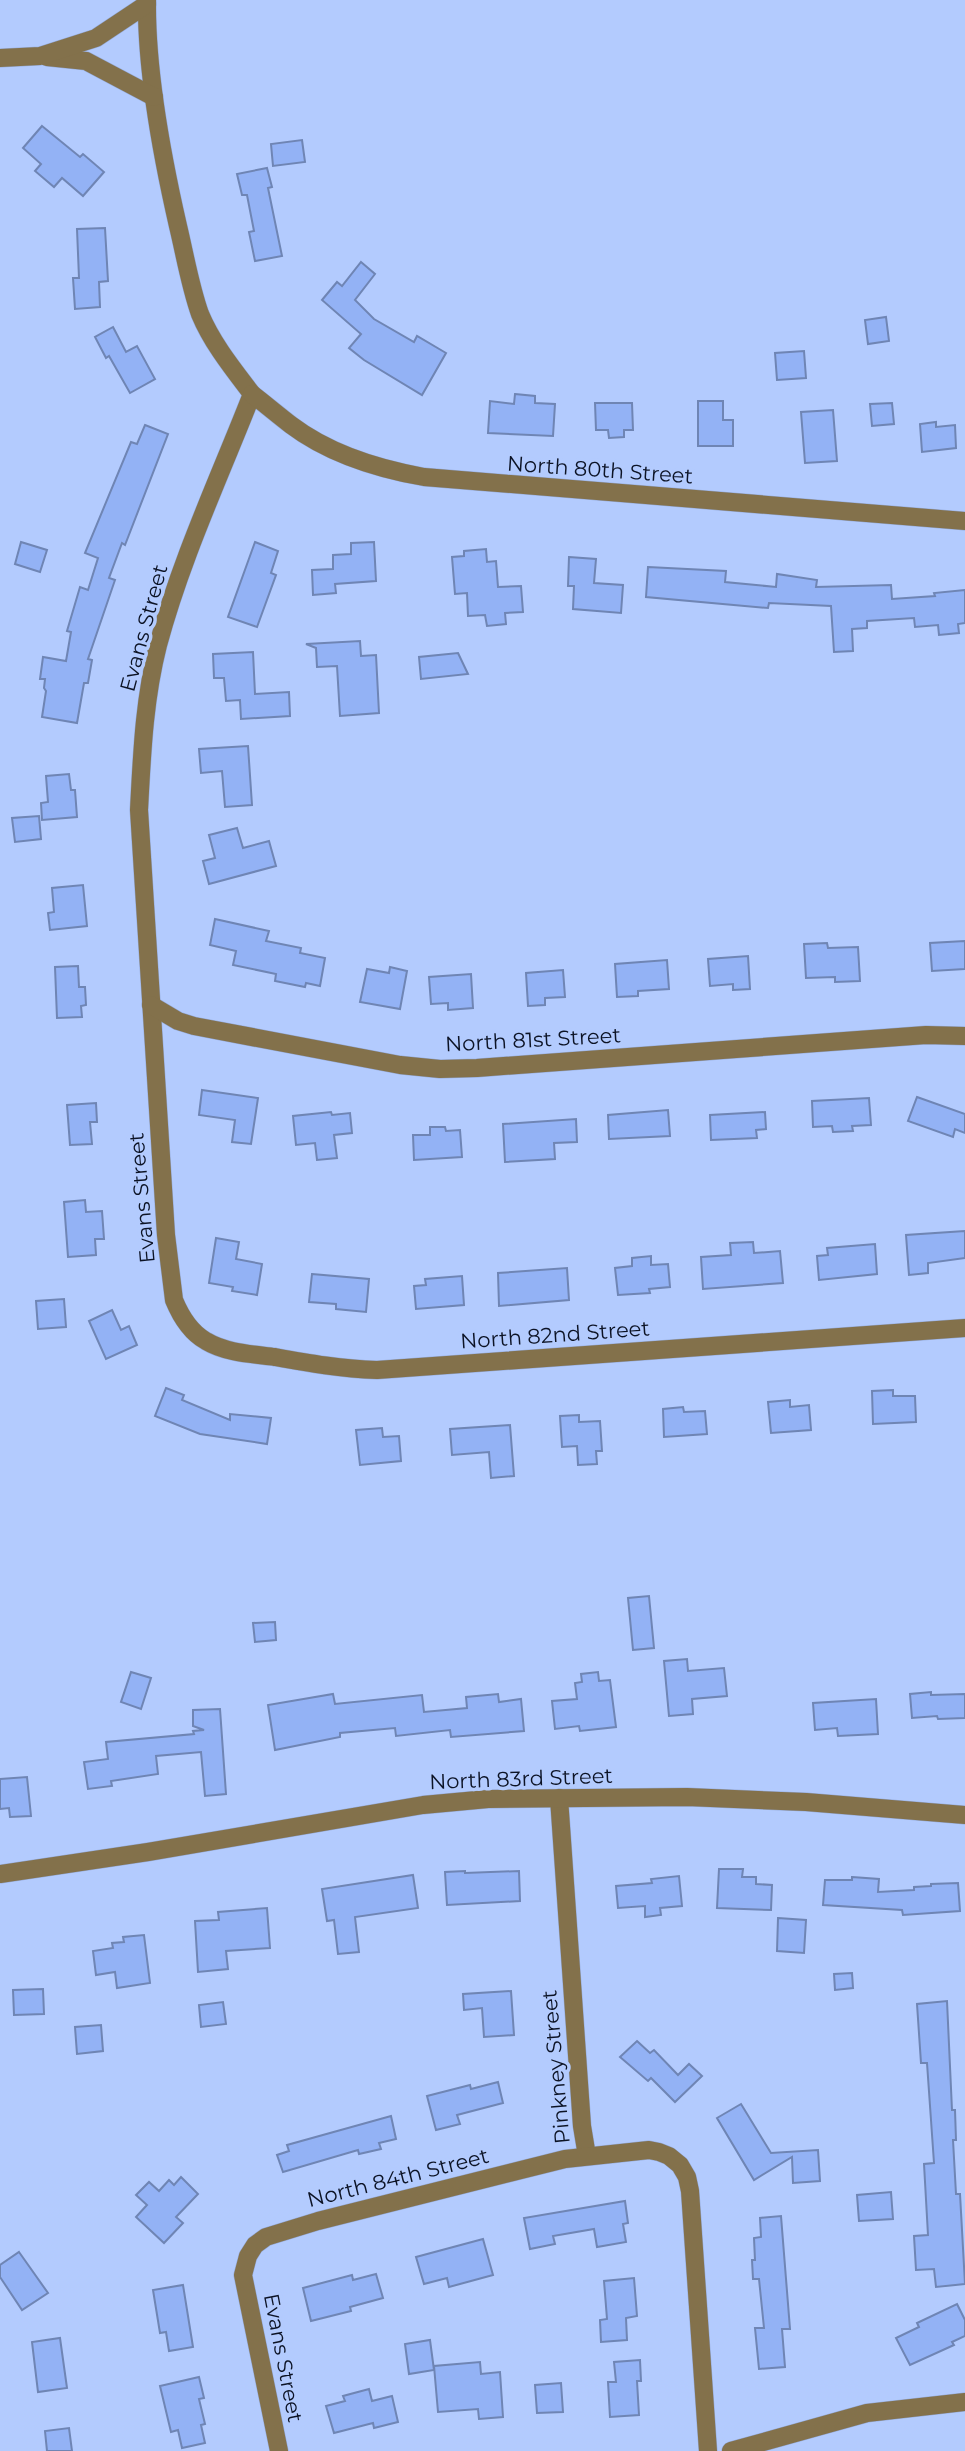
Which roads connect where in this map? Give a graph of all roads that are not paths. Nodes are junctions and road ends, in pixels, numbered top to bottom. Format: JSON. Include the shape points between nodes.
{"nodes":[{"id":1,"x":147,"y":2,"type":"edge"},
{"id":2,"x":40,"y":56,"type":"junction"},
{"id":3,"x":0,"y":58,"type":"edge"},
{"id":4,"x":154,"y":97,"type":"junction"},
{"id":5,"x":253,"y":394,"type":"junction"},
{"id":6,"x":965,"y":521,"type":"edge"},
{"id":7,"x":151,"y":1005,"type":"junction"},
{"id":8,"x":965,"y":1036,"type":"edge"},
{"id":9,"x":174,"y":1300,"type":"joint"},
{"id":10,"x":964,"y":1328,"type":"edge"},
{"id":11,"x":559,"y":1798,"type":"junction"},
{"id":12,"x":965,"y":1815,"type":"edge"},
{"id":13,"x":0,"y":1874,"type":"edge"},
{"id":14,"x":587,"y":2156,"type":"junction"},
{"id":15,"x":243,"y":2275,"type":"joint"},
{"id":16,"x":965,"y":2402,"type":"edge"},
{"id":17,"x":279,"y":2451,"type":"edge"},
{"id":18,"x":708,"y":2451,"type":"edge"},
{"id":19,"x":731,"y":2451,"type":"edge"}],
"edges":[{"from":1,"to":2,"type":"street","via":[[96,38]]},
{"from":1,"to":4,"type":"street"},
{"from":2,"to":3,"type":"street"},
{"from":2,"to":4,"type":"street","via":[[86,61]]},
{"from":4,"to":5,"type":"street","via":[[171,193],[201,315],[224,357]]},
{"from":5,"to":6,"type":"street","name":"North 80th Street","via":[[293,427],[328,446],[374,465],[424,477]]},
{"from":5,"to":7,"type":"street","name":"Evans Street","via":[[176,584],[147,698],[139,810]]},
{"from":7,"to":8,"type":"street","name":"North 81st Street","via":[[194,1026],[440,1069]]},
{"from":7,"to":9,"type":"street","name":"Evans Street"},
{"from":9,"to":10,"type":"street","name":"North 82nd Street","via":[[190,1328],[213,1345],[353,1370]]},
{"from":11,"to":12,"type":"street","name":"North 83rd Street","via":[[687,1797]]},
{"from":11,"to":13,"type":"street","name":"North 83rd Street","via":[[423,1805]]},
{"from":11,"to":14,"type":"street","name":"Pinkney Street"},
{"from":14,"to":15,"type":"street","name":"North 84th Street","via":[[267,2237],[248,2256]]},
{"from":14,"to":18,"type":"street","name":"Pinkney Street","via":[[659,2152],[680,2165],[687,2177]]},
{"from":15,"to":17,"type":"street","name":"Evans Street"},
{"from":16,"to":19,"type":"street","via":[[867,2413]]}]}
